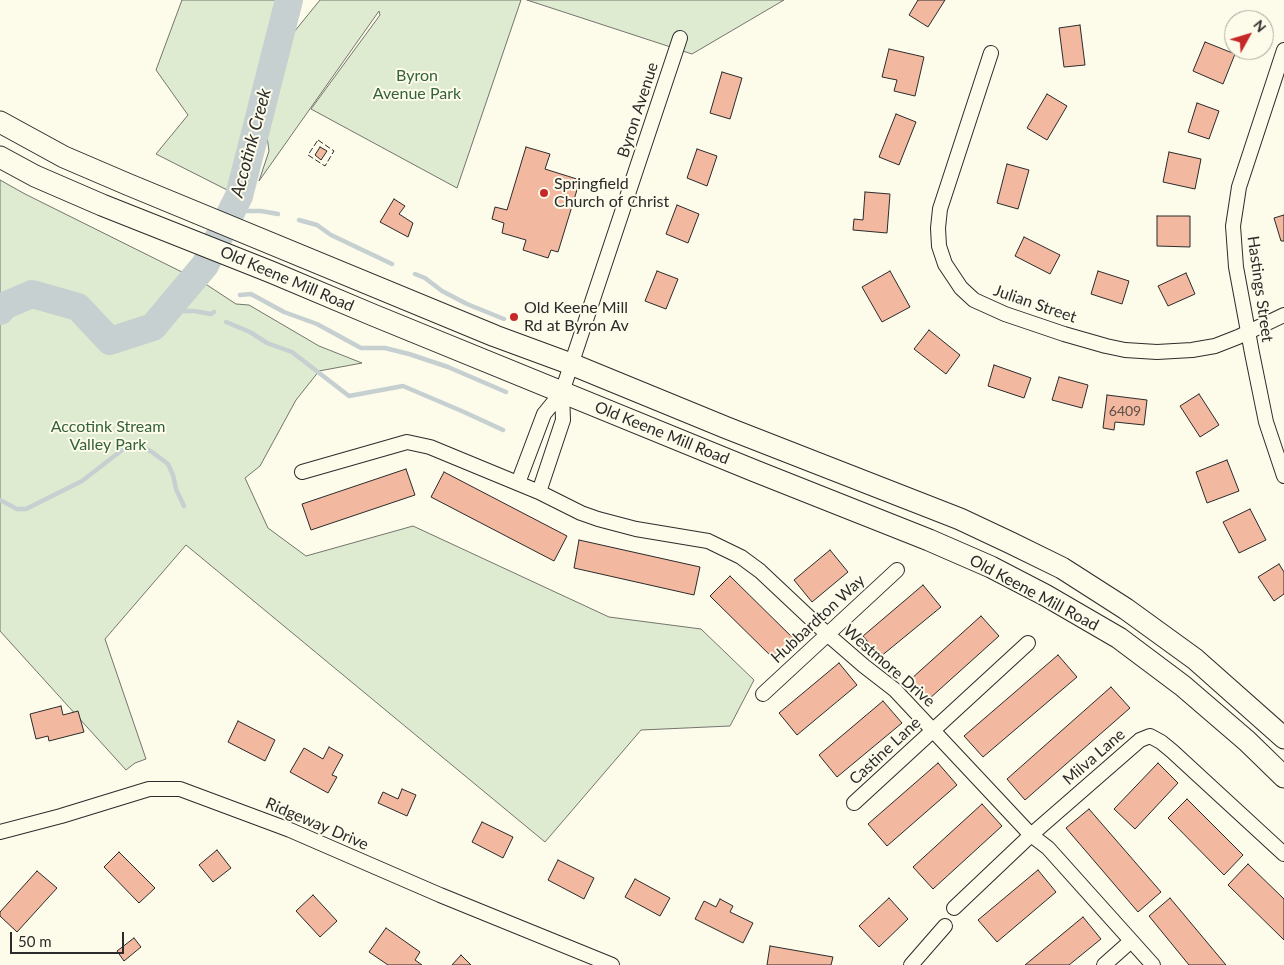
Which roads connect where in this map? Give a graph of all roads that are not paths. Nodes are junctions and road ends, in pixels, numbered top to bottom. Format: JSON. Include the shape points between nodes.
{"nodes":[{"id":1,"x":680,"y":38,"type":"dead end"},
{"id":2,"x":1284,"y":50,"type":"edge"},
{"id":3,"x":991,"y":53,"type":"dead end"},
{"id":4,"x":0,"y":122,"type":"edge"},
{"id":5,"x":0,"y":157,"type":"edge"},
{"id":6,"x":1284,"y":315,"type":"edge"},
{"id":7,"x":1248,"y":332,"type":"junction"},
{"id":8,"x":571,"y":364,"type":"junction"},
{"id":9,"x":562,"y":392,"type":"junction"},
{"id":10,"x":302,"y":472,"type":"dead end"},
{"id":11,"x":1284,"y":476,"type":"edge"},
{"id":12,"x":518,"y":483,"type":"junction"},
{"id":13,"x":538,"y":492,"type":"junction"},
{"id":14,"x":897,"y":570,"type":"dead end"},
{"id":15,"x":827,"y":634,"type":"junction"},
{"id":16,"x":1028,"y":643,"type":"dead end"},
{"id":17,"x":763,"y":694,"type":"dead end"},
{"id":18,"x":933,"y":730,"type":"junction"},
{"id":19,"x":1284,"y":738,"type":"edge"},
{"id":20,"x":1284,"y":777,"type":"edge"},
{"id":21,"x":854,"y":803,"type":"dead end"},
{"id":22,"x":0,"y":832,"type":"edge"},
{"id":23,"x":1031,"y":836,"type":"junction"},
{"id":24,"x":1284,"y":854,"type":"edge"},
{"id":25,"x":954,"y":908,"type":"dead end"},
{"id":26,"x":945,"y":926,"type":"dead end"},
{"id":27,"x":1131,"y":941,"type":"junction"},
{"id":28,"x":612,"y":965,"type":"edge"},
{"id":29,"x":911,"y":965,"type":"edge"},
{"id":30,"x":1104,"y":965,"type":"edge"},
{"id":31,"x":1152,"y":965,"type":"edge"}],
"edges":[{"from":1,"to":8,"type":"street","name":"Byron Avenue"},
{"from":2,"to":7,"type":"street","name":"Hastings Street","via":[[1236,202],[1234,253]]},
{"from":3,"to":7,"type":"street","name":"Julian Street","via":[[940,209],[939,246],[945,264],[961,288],[974,300],[1005,314],[1126,350],[1192,350],[1226,342]]},
{"from":4,"to":8,"type":"main road","name":"Old Keene Mill Road","via":[[64,157],[495,336]]},
{"from":5,"to":9,"type":"main road","name":"Old Keene Mill Road","via":[[102,205]]},
{"from":6,"to":7,"type":"street","name":"Julian Street"},
{"from":7,"to":11,"type":"street","name":"Hastings Street","via":[[1266,422]]},
{"from":8,"to":9,"type":"street","name":"Byron Avenue"},
{"from":8,"to":19,"type":"main road","name":"Old Keene Mill Road","via":[[960,519],[1062,568],[1126,608],[1187,654]]},
{"from":9,"to":12,"type":"street","via":[[544,414]]},
{"from":9,"to":13,"type":"street","via":[[563,420]]},
{"from":9,"to":20,"type":"main road","name":"Old Keene Mill Road","via":[[929,540],[1045,595],[1119,638],[1184,686]]},
{"from":10,"to":12,"type":"street","name":"Westmore Drive","via":[[407,442],[430,447]]},
{"from":12,"to":13,"type":"street","name":"Westmore Drive"},
{"from":13,"to":15,"type":"street","name":"Westmore Drive","via":[[598,519],[636,529],[692,537],[724,548],[760,571]]},
{"from":14,"to":15,"type":"street","name":"Hubbardton Way"},
{"from":15,"to":17,"type":"street","name":"Hubbardton Way"},
{"from":15,"to":18,"type":"street","name":"Westmore Drive","via":[[895,690]]},
{"from":16,"to":18,"type":"street","name":"Castine Lane"},
{"from":18,"to":21,"type":"street","name":"Castine Lane"},
{"from":18,"to":23,"type":"street","name":"Westmore Drive"},
{"from":22,"to":28,"type":"street","name":"Ridgeway Drive","via":[[149,789],[180,789],[290,830]]},
{"from":23,"to":24,"type":"street","name":"Milva Lane","via":[[1140,740],[1150,736],[1172,750]]},
{"from":23,"to":25,"type":"street","name":"Milva Lane"},
{"from":23,"to":27,"type":"street","name":"Westmore Drive","via":[[1048,848]]},
{"from":26,"to":29,"type":"street"},
{"from":27,"to":30,"type":"street"},
{"from":27,"to":31,"type":"street","name":"Westmore Drive"}]}
